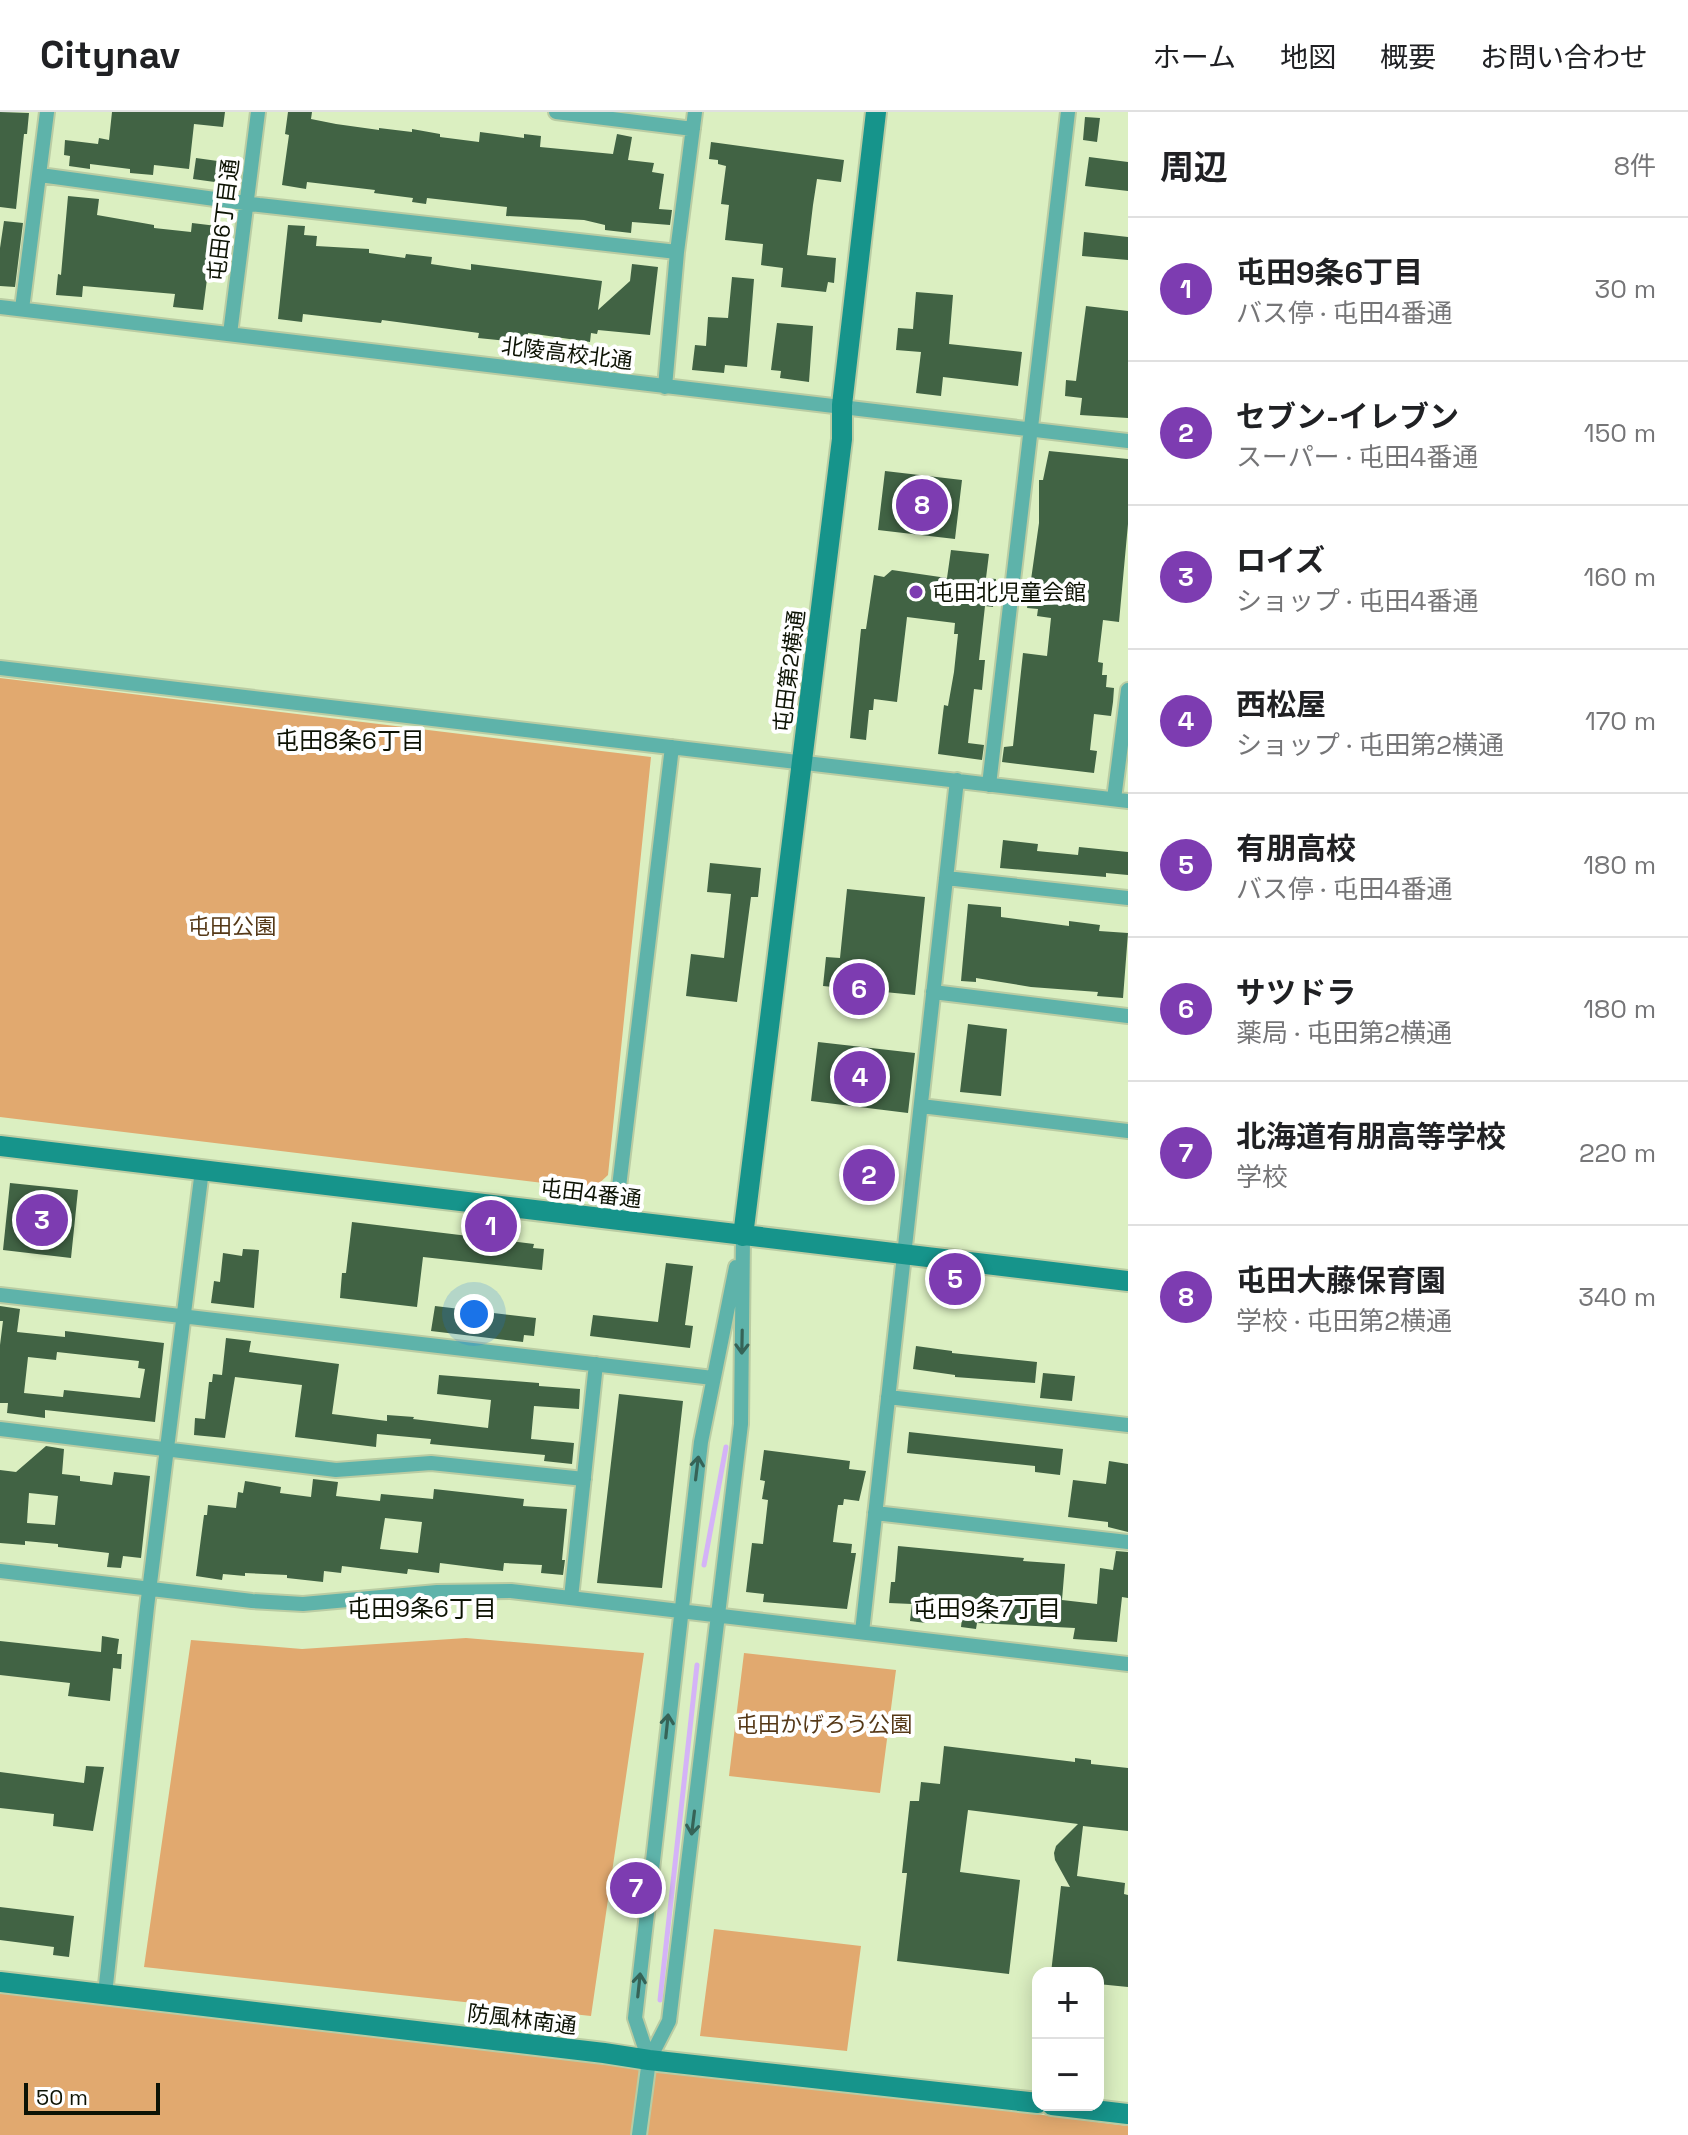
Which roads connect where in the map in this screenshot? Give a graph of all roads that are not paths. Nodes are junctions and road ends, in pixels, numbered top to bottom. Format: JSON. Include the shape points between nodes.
{"nodes":[{"id":1,"x":47,"y":112,"type":"edge"},
{"id":2,"x":258,"y":112,"type":"edge"},
{"id":3,"x":556,"y":112,"type":"edge"},
{"id":4,"x":695,"y":112,"type":"edge"},
{"id":5,"x":876,"y":112,"type":"edge"},
{"id":6,"x":1068,"y":112,"type":"edge"},
{"id":7,"x":693,"y":129,"type":"junction"},
{"id":8,"x":40,"y":175,"type":"junction"},
{"id":9,"x":247,"y":204,"type":"junction"},
{"id":10,"x":677,"y":252,"type":"junction"},
{"id":11,"x":0,"y":307,"type":"edge"},
{"id":12,"x":22,"y":309,"type":"junction"},
{"id":13,"x":230,"y":334,"type":"junction"},
{"id":14,"x":665,"y":387,"type":"junction"},
{"id":15,"x":842,"y":405,"type":"junction"},
{"id":16,"x":1030,"y":428,"type":"junction"},
{"id":17,"x":1128,"y":441,"type":"edge"},
{"id":18,"x":0,"y":668,"type":"edge"},
{"id":19,"x":1128,"y":690,"type":"edge"},
{"id":20,"x":672,"y":747,"type":"junction"},
{"id":21,"x":800,"y":762,"type":"junction"},
{"id":22,"x":957,"y":780,"type":"junction"},
{"id":23,"x":989,"y":785,"type":"junction"},
{"id":24,"x":1121,"y":800,"type":"edge"},
{"id":25,"x":946,"y":878,"type":"junction"},
{"id":26,"x":1128,"y":898,"type":"edge"},
{"id":27,"x":933,"y":992,"type":"junction"},
{"id":28,"x":1128,"y":1016,"type":"edge"},
{"id":29,"x":921,"y":1106,"type":"junction"},
{"id":30,"x":1128,"y":1131,"type":"edge"},
{"id":31,"x":0,"y":1146,"type":"edge"},
{"id":32,"x":202,"y":1170,"type":"junction"},
{"id":33,"x":615,"y":1220,"type":"junction"},
{"id":34,"x":743,"y":1236,"type":"junction"},
{"id":35,"x":904,"y":1255,"type":"junction"},
{"id":36,"x":1128,"y":1281,"type":"edge"},
{"id":37,"x":0,"y":1295,"type":"edge"},
{"id":38,"x":184,"y":1314,"type":"junction"},
{"id":39,"x":596,"y":1364,"type":"junction"},
{"id":40,"x":713,"y":1378,"type":"junction"},
{"id":41,"x":888,"y":1397,"type":"junction"},
{"id":42,"x":1128,"y":1425,"type":"edge"},
{"id":43,"x":0,"y":1429,"type":"edge"},
{"id":44,"x":167,"y":1449,"type":"junction"},
{"id":45,"x":584,"y":1479,"type":"junction"},
{"id":46,"x":875,"y":1513,"type":"junction"},
{"id":47,"x":1128,"y":1542,"type":"edge"},
{"id":48,"x":0,"y":1571,"type":"edge"},
{"id":49,"x":150,"y":1589,"type":"junction"},
{"id":50,"x":571,"y":1598,"type":"junction"},
{"id":51,"x":680,"y":1611,"type":"junction"},
{"id":52,"x":717,"y":1616,"type":"junction"},
{"id":53,"x":862,"y":1632,"type":"junction"},
{"id":54,"x":1128,"y":1664,"type":"edge"},
{"id":55,"x":0,"y":1982,"type":"edge"},
{"id":56,"x":105,"y":1994,"type":"junction"},
{"id":57,"x":649,"y":2060,"type":"junction"},
{"id":58,"x":1032,"y":2102,"type":"edge"},
{"id":59,"x":1103,"y":2111,"type":"edge"},
{"id":60,"x":1128,"y":2114,"type":"edge"},
{"id":61,"x":639,"y":2135,"type":"edge"}],
"edges":[{"from":1,"to":8,"type":"street"},
{"from":2,"to":9,"type":"street","name":"屯田6丁目通"},
{"from":3,"to":7,"type":"street"},
{"from":4,"to":7,"type":"street"},
{"from":5,"to":15,"type":"street","name":"屯田第2横通"},
{"from":6,"to":16,"type":"street"},
{"from":7,"to":10,"type":"street"},
{"from":8,"to":9,"type":"street"},
{"from":8,"to":12,"type":"street"},
{"from":9,"to":10,"type":"street"},
{"from":9,"to":13,"type":"street","name":"屯田6丁目通"},
{"from":10,"to":14,"type":"street"},
{"from":11,"to":12,"type":"street","name":"北陵高校北通"},
{"from":12,"to":13,"type":"street","name":"北陵高校北通"},
{"from":13,"to":14,"type":"street","name":"北陵高校北通"},
{"from":14,"to":15,"type":"street","name":"北陵高校北通"},
{"from":15,"to":16,"type":"street","name":"北陵高校北通"},
{"from":15,"to":21,"type":"street","name":"屯田第2横通"},
{"from":16,"to":17,"type":"street","name":"北陵高校北通"},
{"from":16,"to":23,"type":"street"},
{"from":18,"to":20,"type":"street"},
{"from":19,"to":24,"type":"street"},
{"from":20,"to":21,"type":"street"},
{"from":20,"to":33,"type":"street"},
{"from":21,"to":22,"type":"street"},
{"from":21,"to":34,"type":"street","name":"屯田第2横通"},
{"from":22,"to":23,"type":"street"},
{"from":22,"to":25,"type":"street"},
{"from":23,"to":24,"type":"street"},
{"from":25,"to":26,"type":"street"},
{"from":25,"to":27,"type":"street"},
{"from":27,"to":28,"type":"street"},
{"from":27,"to":29,"type":"street"},
{"from":29,"to":30,"type":"street"},
{"from":29,"to":35,"type":"street"},
{"from":31,"to":32,"type":"street","name":"屯田4番通"},
{"from":32,"to":33,"type":"street","name":"屯田4番通"},
{"from":32,"to":38,"type":"street"},
{"from":33,"to":34,"type":"street","name":"屯田4番通"},
{"from":34,"to":35,"type":"street","name":"屯田4番通"},
{"from":34,"to":40,"type":"street"},
{"from":34,"to":52,"type":"street","one_way":true,"via":[[741,1424]]},
{"from":35,"to":36,"type":"street","name":"屯田4番通"},
{"from":35,"to":41,"type":"street"},
{"from":37,"to":38,"type":"street"},
{"from":38,"to":39,"type":"street"},
{"from":38,"to":44,"type":"street"},
{"from":39,"to":40,"type":"street"},
{"from":39,"to":45,"type":"street"},
{"from":51,"to":40,"type":"street","one_way":true},
{"from":41,"to":42,"type":"street"},
{"from":41,"to":46,"type":"street"},
{"from":43,"to":44,"type":"street"},
{"from":44,"to":45,"type":"street","via":[[336,1470],[431,1463]]},
{"from":44,"to":49,"type":"street"},
{"from":45,"to":50,"type":"street"},
{"from":46,"to":47,"type":"street"},
{"from":46,"to":53,"type":"street"},
{"from":48,"to":49,"type":"street"},
{"from":49,"to":50,"type":"street","via":[[303,1604],[437,1592],[511,1591]]},
{"from":49,"to":56,"type":"street"},
{"from":50,"to":51,"type":"street"},
{"from":51,"to":52,"type":"street"},
{"from":57,"to":51,"type":"street","one_way":true,"via":[[635,2018]]},
{"from":52,"to":53,"type":"street"},
{"from":52,"to":57,"type":"street","one_way":true,"via":[[669,2021]]},
{"from":53,"to":54,"type":"street"},
{"from":55,"to":56,"type":"street","name":"防風林南通"},
{"from":56,"to":57,"type":"street","name":"防風林南通"},
{"from":57,"to":58,"type":"street","name":"防風林南通"},
{"from":57,"to":61,"type":"street"},
{"from":59,"to":60,"type":"street"}]}
